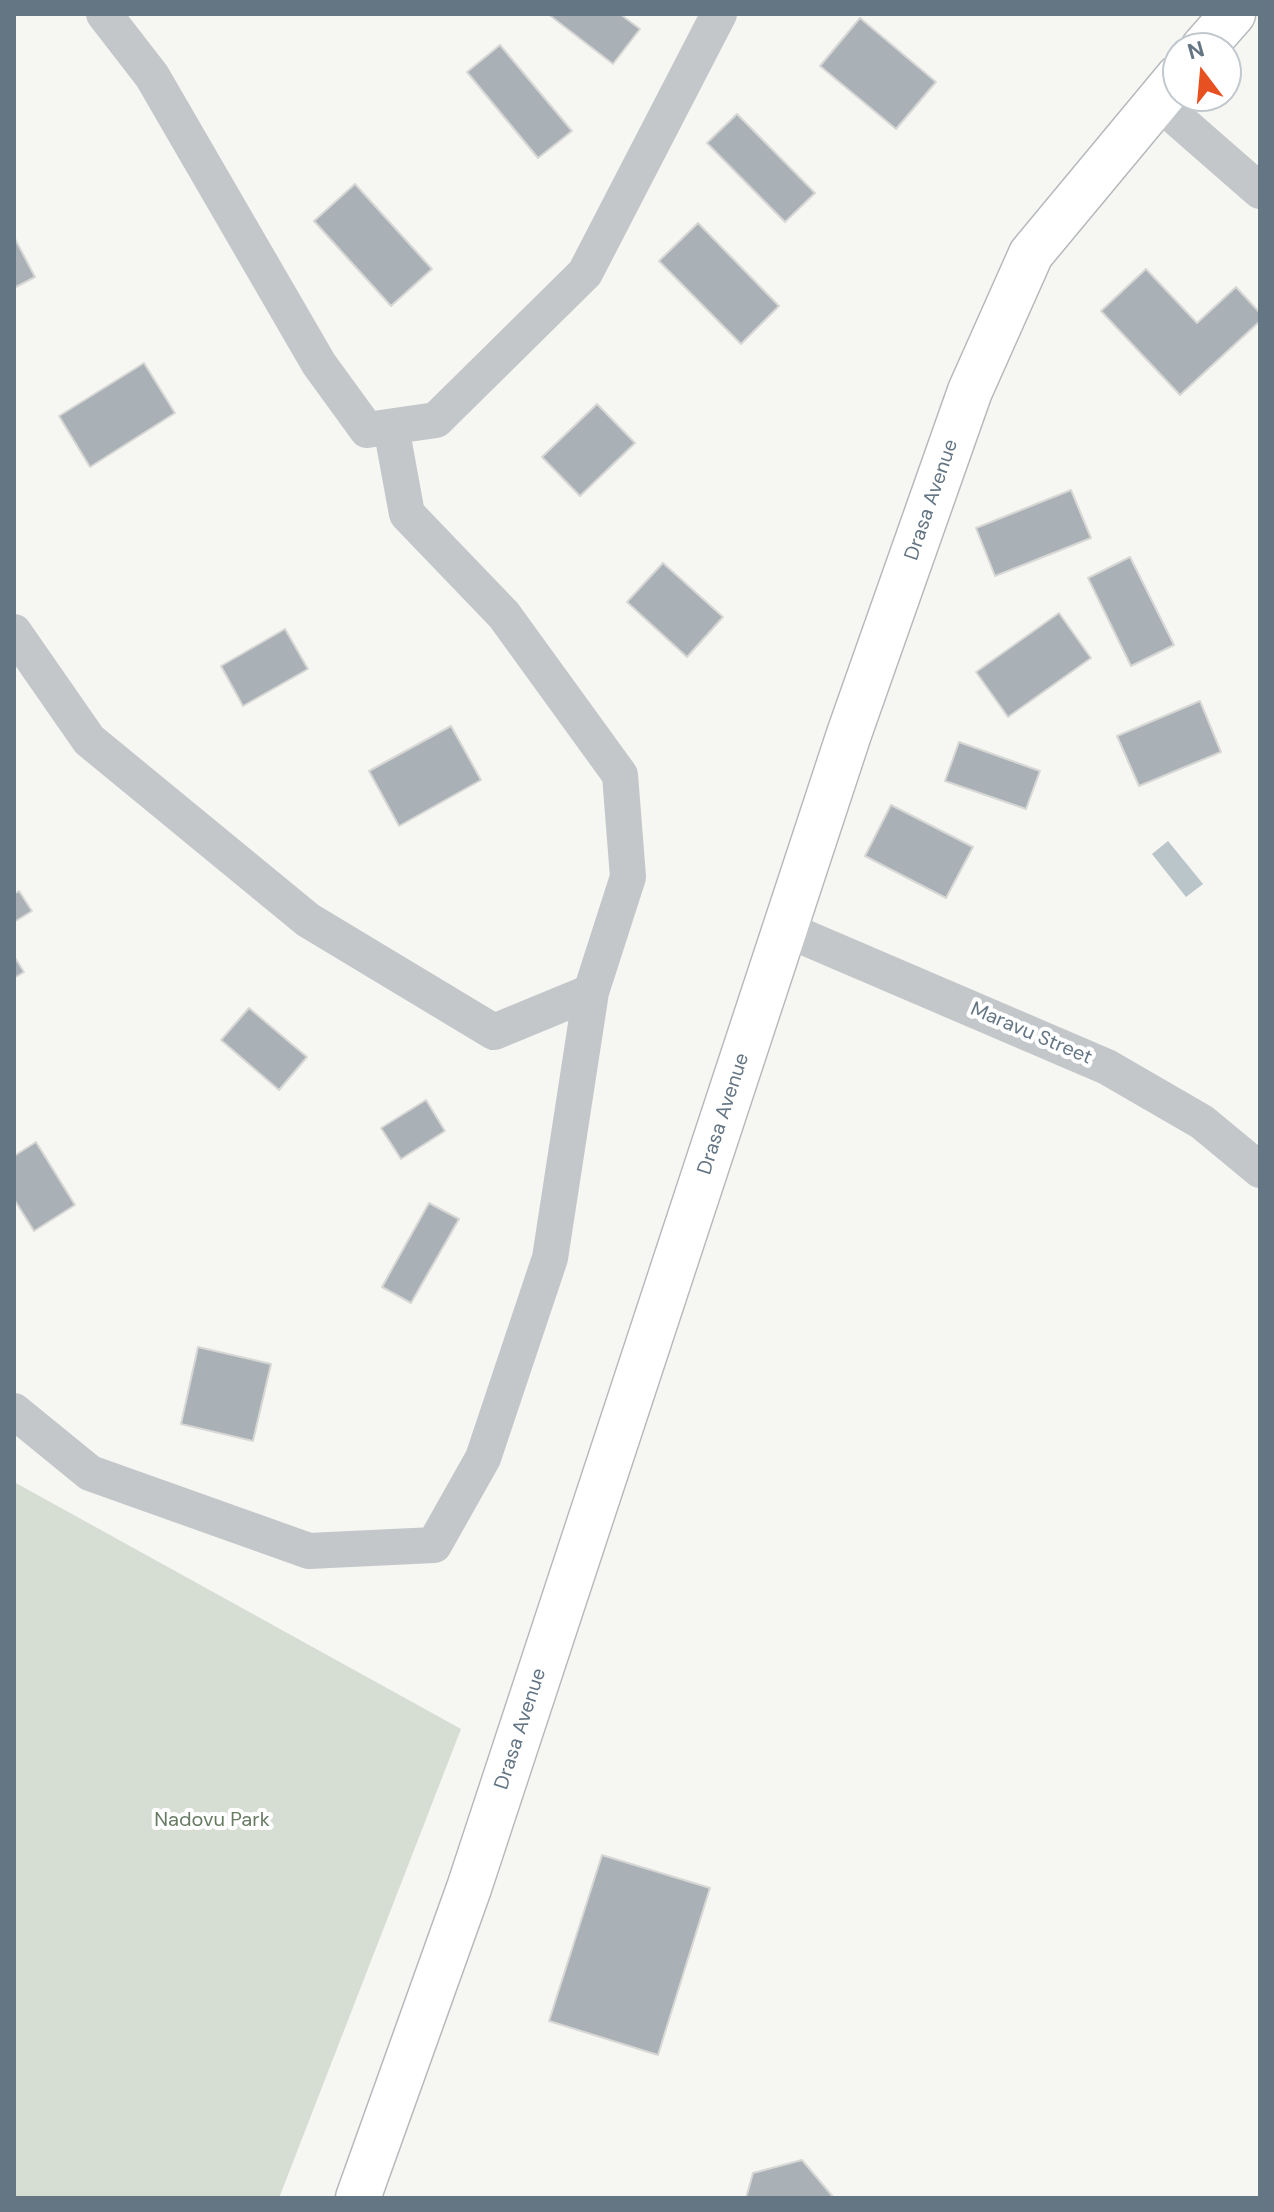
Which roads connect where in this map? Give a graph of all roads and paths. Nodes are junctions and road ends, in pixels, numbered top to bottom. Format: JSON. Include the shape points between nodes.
{"nodes":[{"id":1,"x":104,"y":14,"type":"edge"},
{"id":2,"x":719,"y":14,"type":"edge"},
{"id":3,"x":1233,"y":14,"type":"edge"},
{"id":4,"x":1217,"y":32,"type":"edge"},
{"id":5,"x":1162,"y":95,"type":"edge"},
{"id":6,"x":1188,"y":112,"type":"edge"},
{"id":7,"x":1260,"y":191,"type":"edge"},
{"id":8,"x":391,"y":427,"type":"junction"},
{"id":9,"x":14,"y":632,"type":"edge"},
{"id":10,"x":785,"y":929,"type":"junction"},
{"id":11,"x":591,"y":992,"type":"junction"},
{"id":12,"x":1260,"y":1170,"type":"edge"},
{"id":13,"x":14,"y":1411,"type":"edge"},
{"id":14,"x":358,"y":2198,"type":"edge"}],
"edges":[{"from":1,"to":8,"type":"street","via":[[152,76],[319,364],[367,430]]},
{"from":2,"to":8,"type":"street","via":[[585,273],[436,420]]},
{"from":3,"to":4,"type":"highway"},
{"from":5,"to":10,"type":"highway","name":"Drasa Avenue","via":[[1031,254],[970,391]]},
{"from":6,"to":7,"type":"street"},
{"from":8,"to":11,"type":"street","via":[[407,514],[504,615],[620,775],[628,877]]},
{"from":9,"to":11,"type":"street","via":[[89,740],[308,920],[494,1032]]},
{"from":10,"to":12,"type":"street","name":"Maravu Street","via":[[1107,1067],[1202,1122]]},
{"from":10,"to":14,"type":"highway","name":"Drasa Avenue","via":[[469,1888]]},
{"from":11,"to":13,"type":"street","via":[[550,1258],[483,1458],[434,1545],[309,1551],[90,1473]]}]}
